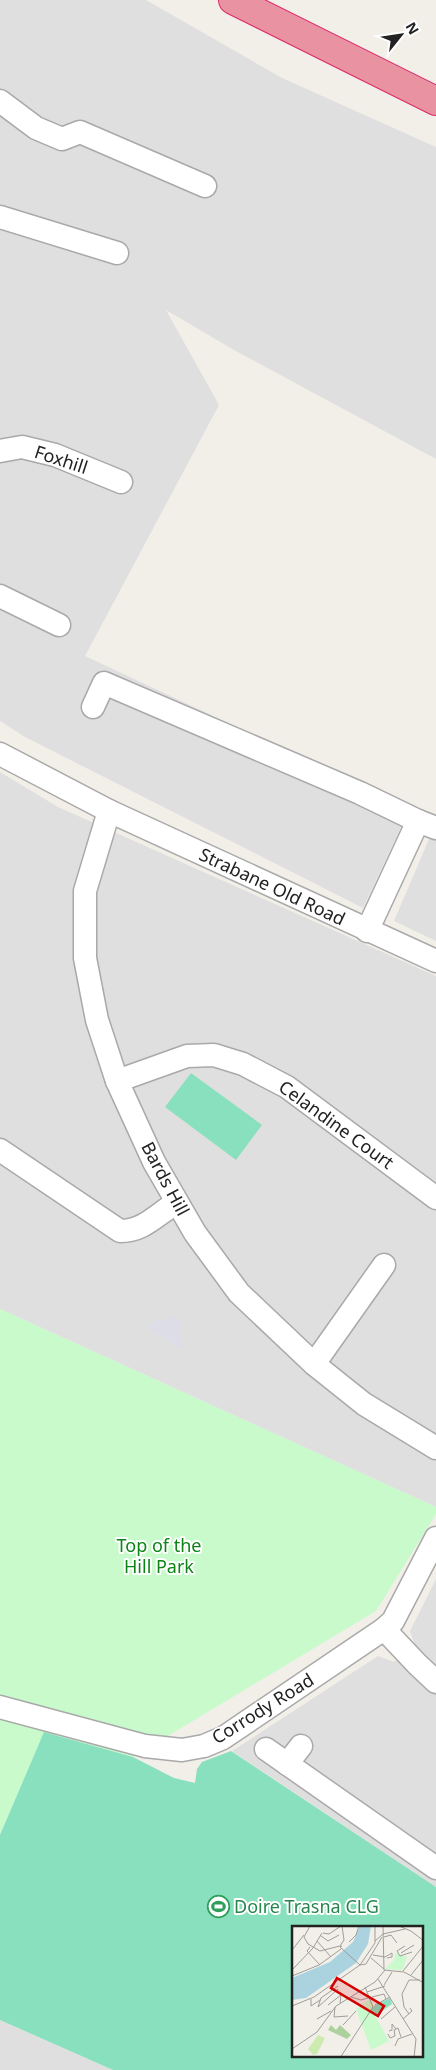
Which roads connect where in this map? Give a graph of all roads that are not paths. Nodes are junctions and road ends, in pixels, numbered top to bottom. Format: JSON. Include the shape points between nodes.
{"nodes":[{"id":1,"x":233,"y":0,"type":"edge"},
{"id":2,"x":0,"y":101,"type":"edge"},
{"id":3,"x":436,"y":101,"type":"edge"},
{"id":4,"x":205,"y":186,"type":"dead end"},
{"id":5,"x":0,"y":218,"type":"edge"},
{"id":6,"x":117,"y":253,"type":"dead end"},
{"id":7,"x":0,"y":451,"type":"edge"},
{"id":8,"x":121,"y":482,"type":"dead end"},
{"id":9,"x":0,"y":596,"type":"edge"},
{"id":10,"x":59,"y":626,"type":"dead end"},
{"id":11,"x":93,"y":708,"type":"dead end"},
{"id":12,"x":0,"y":754,"type":"edge"},
{"id":13,"x":109,"y":811,"type":"junction"},
{"id":14,"x":427,"y":824,"type":"edge"},
{"id":15,"x":367,"y":931,"type":"junction"},
{"id":16,"x":436,"y":961,"type":"edge"},
{"id":17,"x":117,"y":1081,"type":"junction"},
{"id":18,"x":3,"y":1157,"type":"edge"},
{"id":19,"x":436,"y":1198,"type":"edge"},
{"id":20,"x":176,"y":1203,"type":"junction"},
{"id":21,"x":384,"y":1265,"type":"dead end"},
{"id":22,"x":314,"y":1364,"type":"junction"},
{"id":23,"x":436,"y":1448,"type":"edge"},
{"id":24,"x":436,"y":1538,"type":"edge"},
{"id":25,"x":384,"y":1629,"type":"junction"},
{"id":26,"x":436,"y":1682,"type":"edge"},
{"id":27,"x":0,"y":1707,"type":"edge"},
{"id":28,"x":301,"y":1746,"type":"dead end"},
{"id":29,"x":266,"y":1749,"type":"dead end"},
{"id":30,"x":288,"y":1764,"type":"junction"},
{"id":31,"x":436,"y":1868,"type":"edge"}],
"edges":[{"from":1,"to":3,"type":"highway"},
{"from":2,"to":4,"type":"street","via":[[36,128],[62,139],[80,132]]},
{"from":5,"to":6,"type":"street"},
{"from":7,"to":8,"type":"street","name":"Foxhill","via":[[22,447],[55,454]]},
{"from":9,"to":10,"type":"street"},
{"from":11,"to":14,"type":"street","via":[[104,683]]},
{"from":12,"to":13,"type":"street","name":"Strabane Old Road"},
{"from":13,"to":15,"type":"street","name":"Strabane Old Road"},
{"from":13,"to":17,"type":"street","name":"Bards Hill","via":[[85,891],[85,958],[97,1020]]},
{"from":14,"to":15,"type":"street"},
{"from":15,"to":16,"type":"street","name":"Strabane Old Road"},
{"from":17,"to":19,"type":"street","name":"Celandine Court","via":[[187,1056],[214,1055],[243,1064],[287,1087]]},
{"from":17,"to":20,"type":"street","name":"Bards Hill"},
{"from":18,"to":20,"type":"street","via":[[120,1231],[133,1231]]},
{"from":20,"to":22,"type":"street","name":"Bards Hill","via":[[239,1293]]},
{"from":21,"to":22,"type":"street"},
{"from":22,"to":23,"type":"street","name":"Bards Hill","via":[[364,1404]]},
{"from":24,"to":25,"type":"street","name":"Corrody Road","via":[[393,1620]]},
{"from":25,"to":26,"type":"street"},
{"from":25,"to":27,"type":"street","name":"Corrody Road","via":[[223,1738],[182,1750],[145,1746]]},
{"from":28,"to":30,"type":"street"},
{"from":29,"to":30,"type":"street"},
{"from":30,"to":31,"type":"street"}]}
